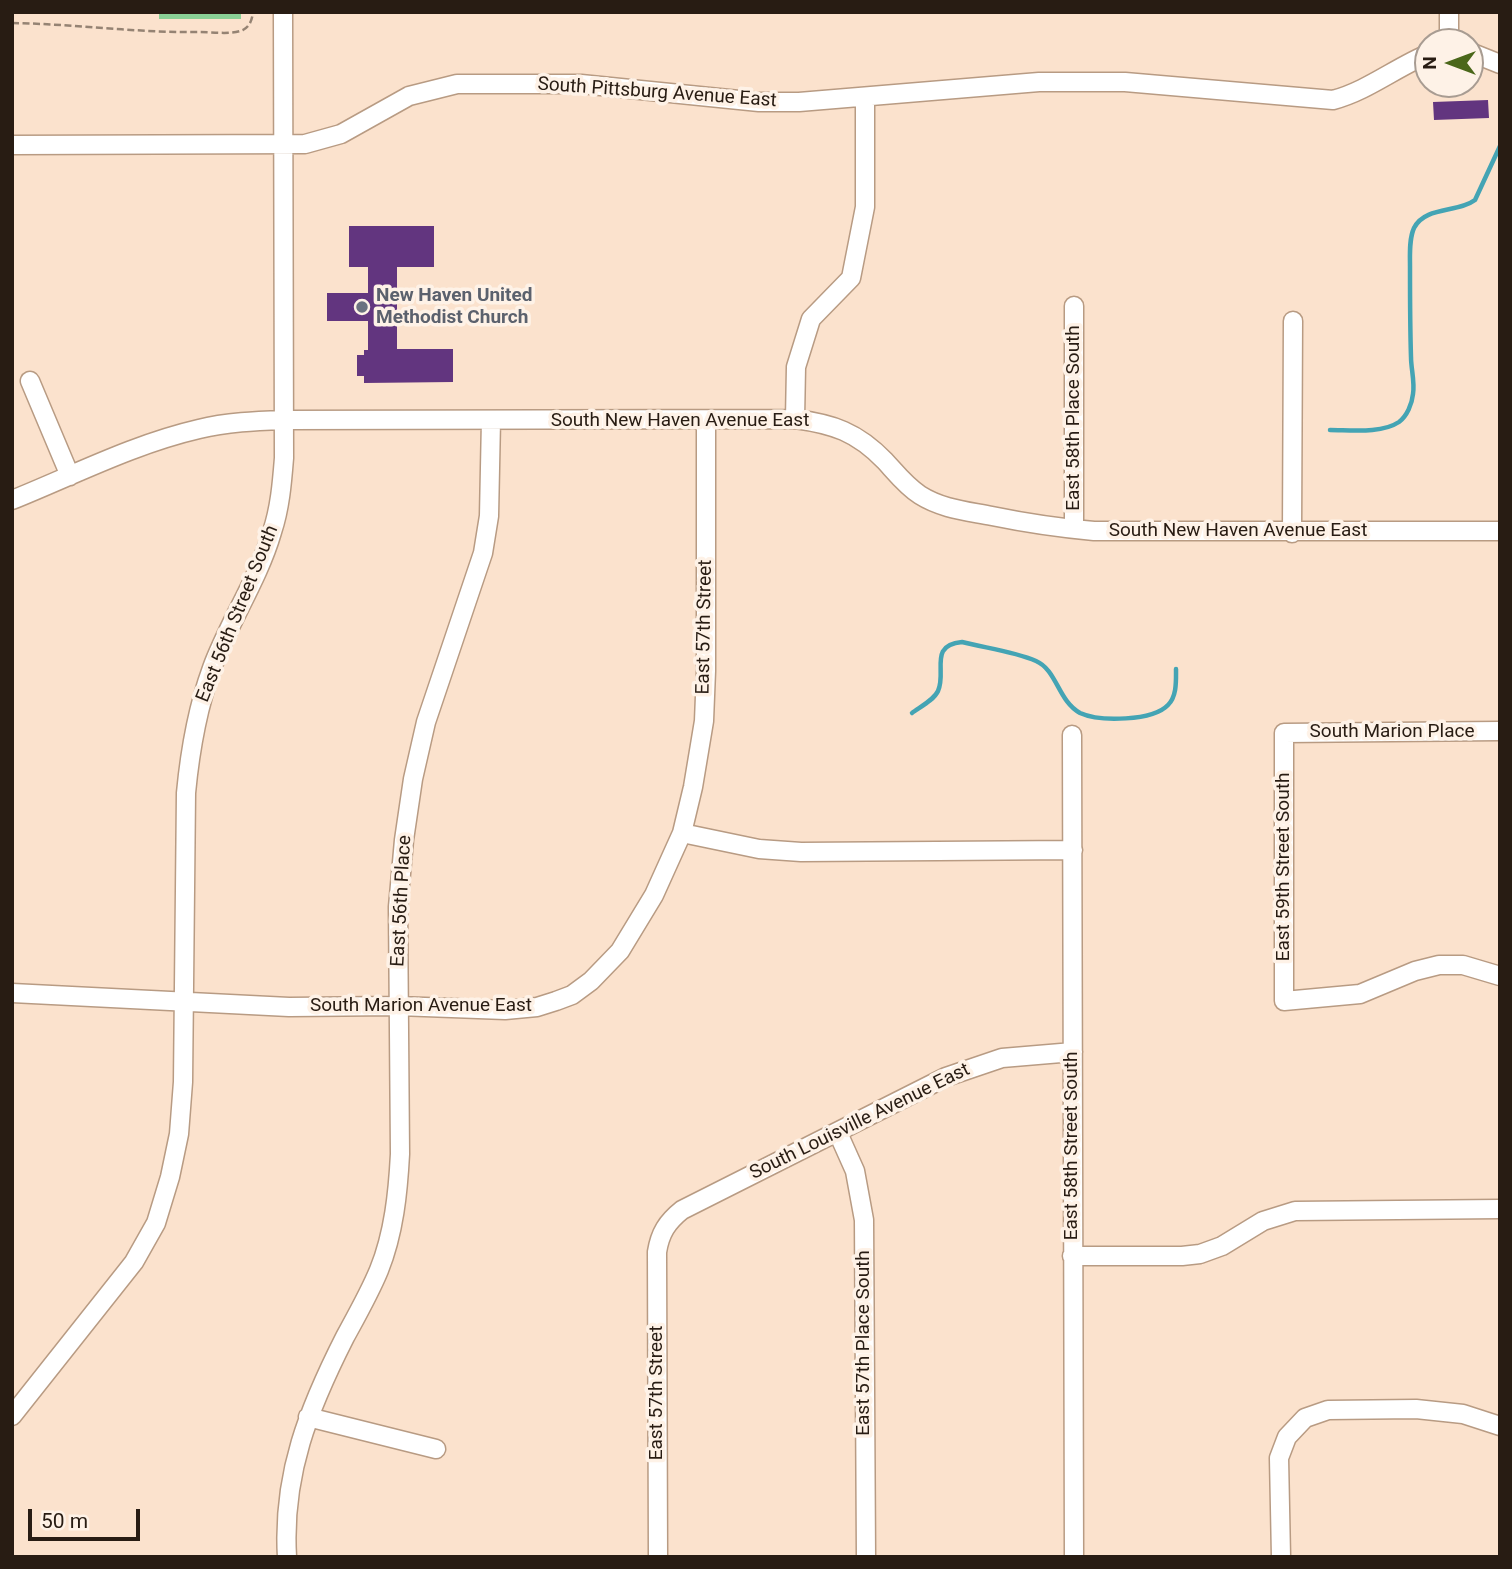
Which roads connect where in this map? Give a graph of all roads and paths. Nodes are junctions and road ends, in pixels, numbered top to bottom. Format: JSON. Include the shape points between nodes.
{"nodes":[{"id":1,"x":253,"y":12,"type":"edge"},
{"id":2,"x":283,"y":12,"type":"edge"},
{"id":3,"x":12,"y":23,"type":"edge"},
{"id":4,"x":1414,"y":60,"type":"edge"},
{"id":5,"x":865,"y":97,"type":"junction"},
{"id":6,"x":12,"y":145,"type":"edge"},
{"id":7,"x":284,"y":146,"type":"junction"},
{"id":8,"x":1074,"y":306,"type":"dead end"},
{"id":9,"x":1293,"y":321,"type":"dead end"},
{"id":10,"x":30,"y":381,"type":"dead end"},
{"id":11,"x":794,"y":419,"type":"junction"},
{"id":12,"x":285,"y":420,"type":"junction"},
{"id":13,"x":491,"y":420,"type":"junction"},
{"id":14,"x":706,"y":420,"type":"junction"},
{"id":15,"x":70,"y":476,"type":"junction"},
{"id":16,"x":12,"y":500,"type":"edge"},
{"id":17,"x":1074,"y":529,"type":"junction"},
{"id":18,"x":1500,"y":531,"type":"edge"},
{"id":19,"x":1292,"y":533,"type":"junction"},
{"id":20,"x":1500,"y":731,"type":"edge"},
{"id":21,"x":1284,"y":733,"type":"joint"},
{"id":22,"x":1072,"y":735,"type":"dead end"},
{"id":23,"x":682,"y":832,"type":"junction"},
{"id":24,"x":1073,"y":850,"type":"junction"},
{"id":25,"x":1500,"y":976,"type":"edge"},
{"id":26,"x":12,"y":993,"type":"edge"},
{"id":27,"x":183,"y":1001,"type":"junction"},
{"id":28,"x":398,"y":1006,"type":"junction"},
{"id":29,"x":1073,"y":1052,"type":"junction"},
{"id":30,"x":838,"y":1133,"type":"junction"},
{"id":31,"x":1500,"y":1209,"type":"edge"},
{"id":32,"x":663,"y":1230,"type":"joint"},
{"id":33,"x":1072,"y":1256,"type":"junction"},
{"id":34,"x":12,"y":1416,"type":"edge"},
{"id":35,"x":308,"y":1416,"type":"junction"},
{"id":36,"x":1500,"y":1426,"type":"edge"},
{"id":37,"x":436,"y":1449,"type":"dead end"},
{"id":38,"x":287,"y":1557,"type":"edge"},
{"id":39,"x":658,"y":1557,"type":"edge"},
{"id":40,"x":866,"y":1557,"type":"edge"},
{"id":41,"x":1074,"y":1557,"type":"edge"},
{"id":42,"x":1280,"y":1557,"type":"edge"}],
"edges":[{"from":1,"to":3,"type":"path","via":[[245,29],[228,32]]},
{"from":2,"to":7,"type":"street","name":"East 56th Street South"},
{"from":4,"to":5,"type":"street","name":"South Pittsburg Avenue East","via":[[1354,94],[1333,100],[1125,82],[1039,82]]},
{"from":5,"to":7,"type":"street","name":"South Pittsburg Avenue East","via":[[759,102],[581,84],[457,84],[409,96],[326,140]]},
{"from":5,"to":11,"type":"street","via":[[865,207],[850,278],[811,319],[796,367]]},
{"from":6,"to":7,"type":"street","name":"South Pittsburg Avenue East"},
{"from":7,"to":12,"type":"street","name":"East 56th Street South"},
{"from":8,"to":17,"type":"street","name":"East 58th Place South"},
{"from":9,"to":19,"type":"street"},
{"from":10,"to":15,"type":"street"},
{"from":11,"to":14,"type":"street","name":"South New Haven Avenue East"},
{"from":11,"to":17,"type":"street","name":"South New Haven Avenue East","via":[[835,426],[853,435],[934,502]]},
{"from":12,"to":13,"type":"street","name":"South New Haven Avenue East"},
{"from":12,"to":15,"type":"street","name":"South New Haven Avenue East","via":[[199,429],[128,451]]},
{"from":12,"to":27,"type":"street","name":"East 56th Street South","via":[[273,531],[212,668],[194,729],[186,793]]},
{"from":13,"to":14,"type":"street","name":"South New Haven Avenue East"},
{"from":13,"to":28,"type":"street","name":"East 56th Place","via":[[489,516],[483,553],[426,722],[413,779],[398,907]]},
{"from":14,"to":23,"type":"street","name":"East 57th Street","via":[[704,721]]},
{"from":15,"to":16,"type":"street","name":"South New Haven Avenue East"},
{"from":17,"to":19,"type":"street","name":"South New Haven Avenue East"},
{"from":18,"to":19,"type":"street","name":"South New Haven Avenue East"},
{"from":20,"to":21,"type":"street","name":"South Marion Place"},
{"from":21,"to":25,"type":"street","name":"East 59th Street South","via":[[1284,1001],[1360,994],[1439,965],[1463,964]]},
{"from":22,"to":24,"type":"street","name":"East 58th Street South"},
{"from":23,"to":24,"type":"street","via":[[759,849],[801,852]]},
{"from":23,"to":28,"type":"street","name":"South Marion Avenue East","via":[[654,895],[620,951],[572,995],[537,1007],[505,1010]]},
{"from":24,"to":29,"type":"street","name":"East 58th Street South"},
{"from":26,"to":27,"type":"street","name":"South Marion Avenue East"},
{"from":27,"to":28,"type":"street","name":"South Marion Avenue East","via":[[289,1007]]},
{"from":27,"to":34,"type":"street","name":"East 56th Street South","via":[[179,1134],[156,1223],[134,1262]]},
{"from":28,"to":35,"type":"street","name":"East 56th Place","via":[[400,1154],[391,1229],[379,1269]]},
{"from":29,"to":30,"type":"street","name":"South Louisville Avenue East","via":[[1002,1058],[978,1065]]},
{"from":29,"to":33,"type":"street","name":"East 58th Street South"},
{"from":30,"to":32,"type":"street","name":"South Louisville Avenue East","via":[[682,1210]]},
{"from":30,"to":40,"type":"street","name":"East 57th Place South","via":[[855,1171],[864,1220]]},
{"from":31,"to":33,"type":"street","via":[[1295,1211],[1263,1221],[1200,1254]]},
{"from":32,"to":39,"type":"street","name":"East 57th Street","via":[[657,1252]]},
{"from":33,"to":41,"type":"street","name":"East 58th Street South"},
{"from":35,"to":37,"type":"street"},
{"from":35,"to":38,"type":"street","name":"East 56th Place","via":[[289,1494]]},
{"from":36,"to":42,"type":"street","via":[[1463,1414],[1416,1409],[1328,1410],[1305,1418],[1287,1437],[1279,1458]]}]}
